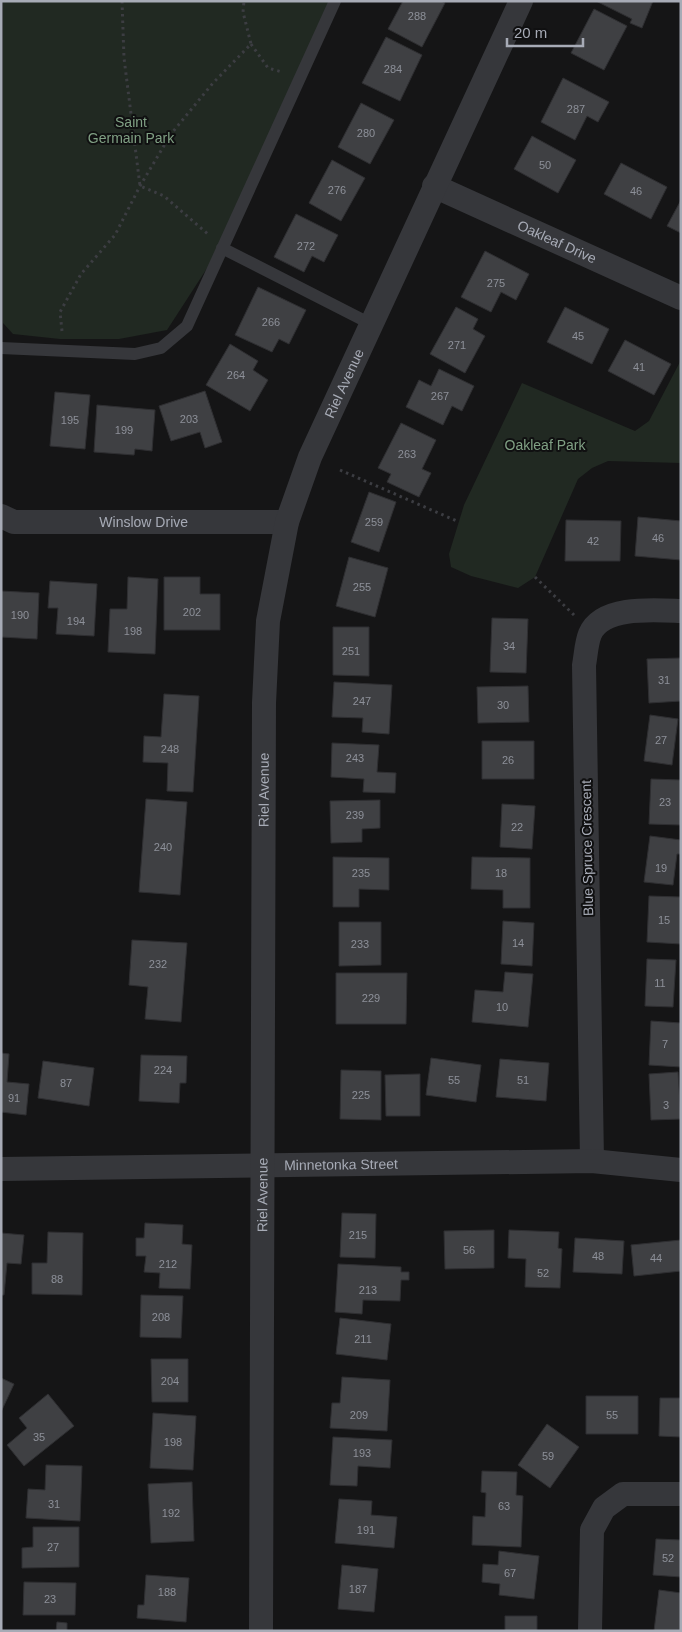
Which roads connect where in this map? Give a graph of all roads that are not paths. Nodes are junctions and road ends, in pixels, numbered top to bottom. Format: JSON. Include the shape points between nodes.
{"nodes":[{"id":1,"x":335,"y":1,"type":"edge"},
{"id":2,"x":521,"y":1,"type":"edge"},
{"id":3,"x":434,"y":186,"type":"junction"},
{"id":4,"x":222,"y":248,"type":"junction"},
{"id":5,"x":681,"y":298,"type":"edge"},
{"id":6,"x":371,"y":324,"type":"junction"},
{"id":7,"x":1,"y":348,"type":"edge"},
{"id":8,"x":1,"y":516,"type":"edge"},
{"id":9,"x":287,"y":522,"type":"junction"},
{"id":10,"x":681,"y":611,"type":"edge"},
{"id":11,"x":592,"y":1161,"type":"junction"},
{"id":12,"x":263,"y":1165,"type":"junction"},
{"id":13,"x":1,"y":1169,"type":"edge"},
{"id":14,"x":681,"y":1170,"type":"edge"},
{"id":15,"x":681,"y":1494,"type":"edge"},
{"id":16,"x":261,"y":1631,"type":"edge"},
{"id":17,"x":590,"y":1631,"type":"edge"}],
"edges":[{"from":1,"to":4,"type":"lane"},
{"from":2,"to":3,"type":"street","name":"Riel Avenue"},
{"from":3,"to":5,"type":"street","name":"Oakleaf Drive"},
{"from":3,"to":6,"type":"street","name":"Riel Avenue"},
{"from":4,"to":6,"type":"lane"},
{"from":4,"to":7,"type":"lane","via":[[187,326],[161,348],[136,354]]},
{"from":6,"to":9,"type":"street","name":"Riel Avenue","via":[[310,457]]},
{"from":8,"to":9,"type":"street","name":"Winslow Drive","via":[[14,522]]},
{"from":9,"to":12,"type":"street","name":"Riel Avenue","via":[[268,621],[264,703]]},
{"from":10,"to":11,"type":"street","name":"Blue Spruce Crescent","via":[[631,610],[606,619],[591,632],[584,665]]},
{"from":11,"to":12,"type":"street","name":"Minnetonka Street"},
{"from":11,"to":14,"type":"street","name":"Minnetonka Street"},
{"from":12,"to":13,"type":"street","name":"Minnetonka Street"},
{"from":12,"to":16,"type":"street","name":"Riel Avenue"},
{"from":15,"to":17,"type":"street","via":[[623,1494],[604,1508],[592,1530]]}]}
